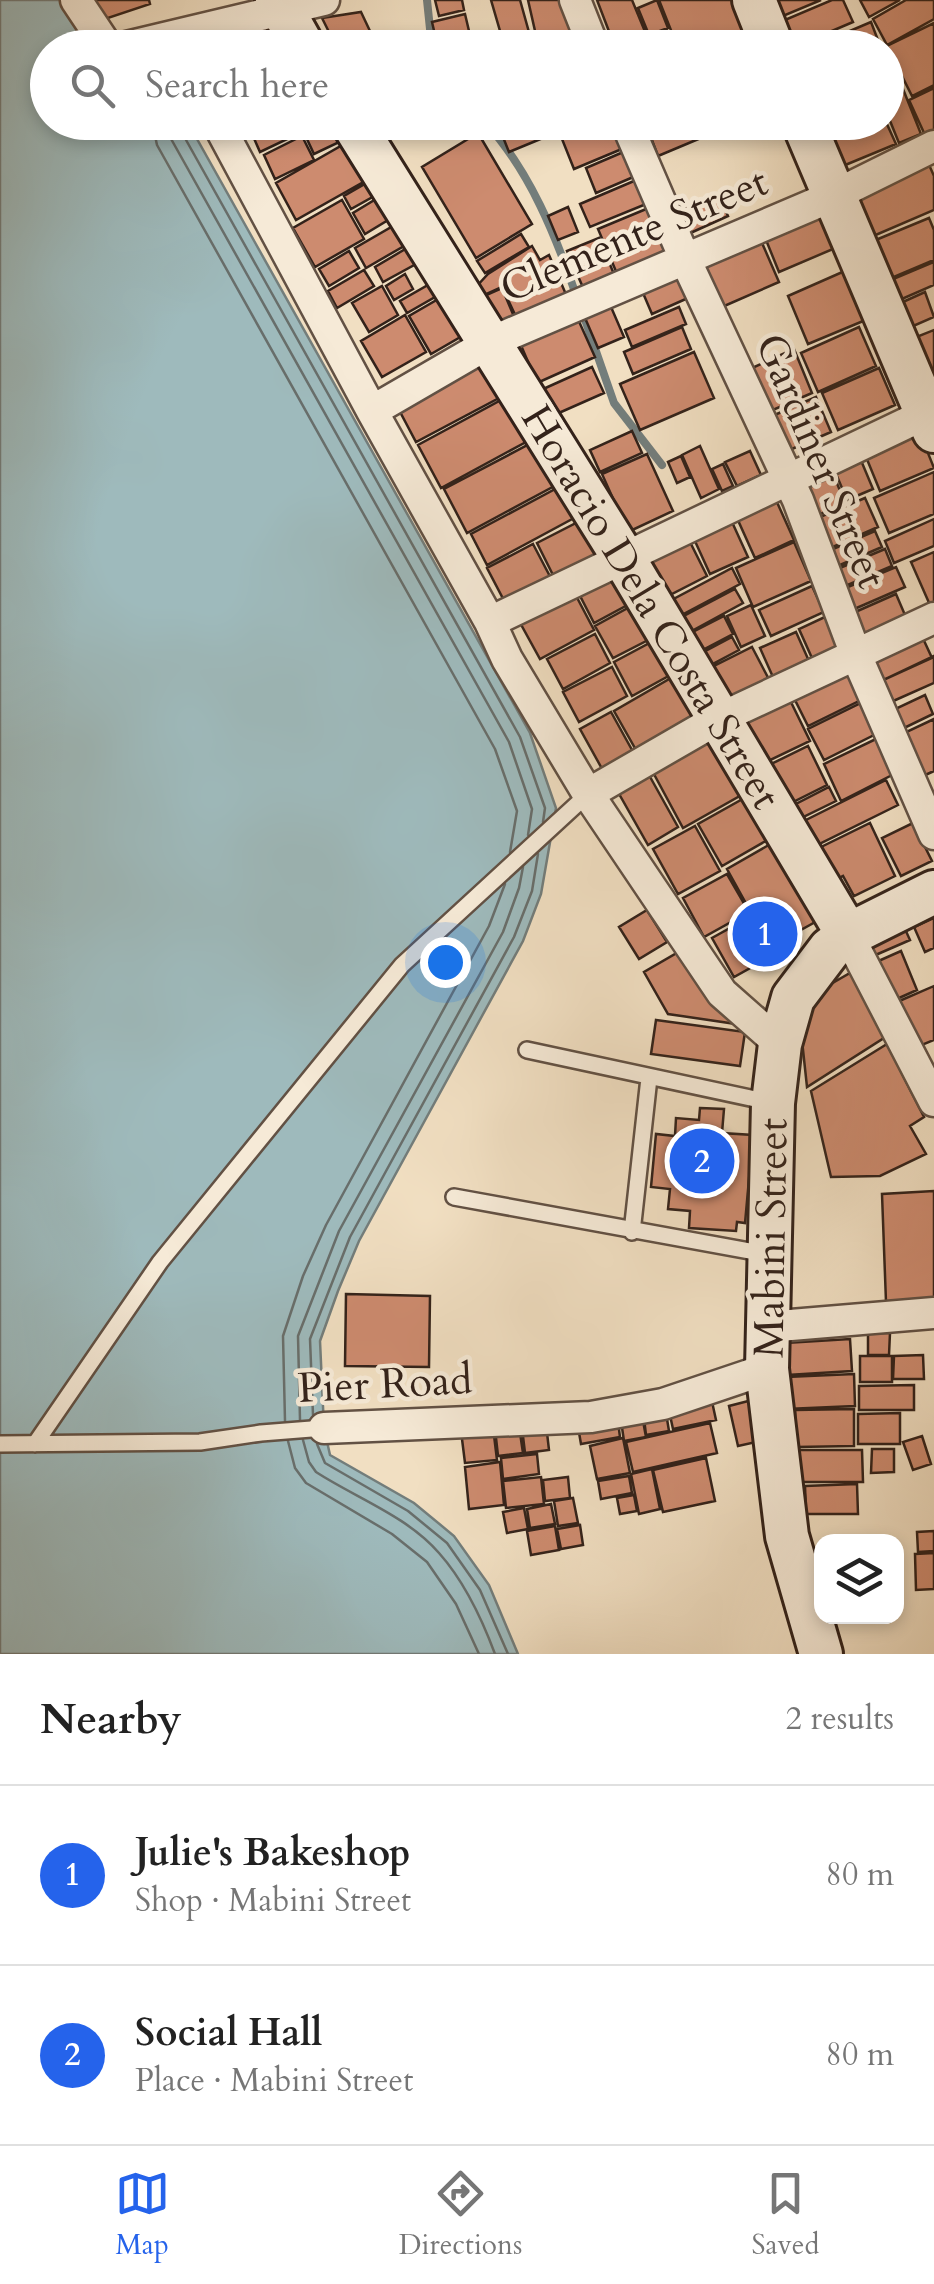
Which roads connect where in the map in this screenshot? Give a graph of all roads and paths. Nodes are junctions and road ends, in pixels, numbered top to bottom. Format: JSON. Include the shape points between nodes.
{"nodes":[{"id":1,"x":76,"y":0,"type":"edge"},
{"id":2,"x":324,"y":0,"type":"edge"},
{"id":3,"x":574,"y":0,"type":"edge"},
{"id":4,"x":754,"y":0,"type":"edge"},
{"id":5,"x":278,"y":4,"type":"edge"},
{"id":6,"x":96,"y":30,"type":"edge"},
{"id":7,"x":205,"y":30,"type":"edge"},
{"id":8,"x":293,"y":30,"type":"edge"},
{"id":9,"x":586,"y":30,"type":"edge"},
{"id":10,"x":766,"y":30,"type":"edge"},
{"id":11,"x":227,"y":140,"type":"edge"},
{"id":12,"x":363,"y":140,"type":"edge"},
{"id":13,"x":634,"y":140,"type":"edge"},
{"id":14,"x":810,"y":140,"type":"edge"},
{"id":15,"x":934,"y":146,"type":"edge"},
{"id":16,"x":833,"y":196,"type":"junction"},
{"id":17,"x":684,"y":258,"type":"junction"},
{"id":18,"x":491,"y":342,"type":"junction"},
{"id":19,"x":372,"y":411,"type":"junction"},
{"id":20,"x":931,"y":418,"type":"edge"},
{"id":21,"x":788,"y":479,"type":"junction"},
{"id":22,"x":624,"y":557,"type":"junction"},
{"id":23,"x":934,"y":618,"type":"edge"},
{"id":24,"x":490,"y":622,"type":"junction"},
{"id":25,"x":856,"y":655,"type":"junction"},
{"id":26,"x":718,"y":719,"type":"junction"},
{"id":27,"x":588,"y":794,"type":"junction"},
{"id":28,"x":934,"y":834,"type":"edge"},
{"id":29,"x":934,"y":892,"type":"edge"},
{"id":30,"x":848,"y":935,"type":"junction"},
{"id":31,"x":780,"y":1044,"type":"junction"},
{"id":32,"x":527,"y":1050,"type":"dead end"},
{"id":33,"x":926,"y":1062,"type":"edge"},
{"id":34,"x":649,"y":1078,"type":"junction"},
{"id":35,"x":934,"y":1101,"type":"edge"},
{"id":36,"x":773,"y":1102,"type":"junction"},
{"id":37,"x":454,"y":1198,"type":"dead end"},
{"id":38,"x":632,"y":1232,"type":"junction"},
{"id":39,"x":770,"y":1254,"type":"junction"},
{"id":40,"x":934,"y":1314,"type":"edge"},
{"id":41,"x":767,"y":1326,"type":"junction"},
{"id":42,"x":767,"y":1369,"type":"junction"},
{"id":43,"x":324,"y":1428,"type":"joint"},
{"id":44,"x":0,"y":1444,"type":"edge"},
{"id":45,"x":35,"y":1444,"type":"junction"},
{"id":46,"x":821,"y":1654,"type":"edge"}],
"edges":[{"from":1,"to":6,"type":"street"},
{"from":2,"to":5,"type":"street"},
{"from":3,"to":9,"type":"street"},
{"from":4,"to":10,"type":"main road"},
{"from":5,"to":7,"type":"street"},
{"from":5,"to":8,"type":"main road"},
{"from":11,"to":19,"type":"street"},
{"from":12,"to":18,"type":"main road","name":"Horacio Dela Costa Street"},
{"from":13,"to":17,"type":"street","name":"Gardiner Street"},
{"from":14,"to":16,"type":"main road"},
{"from":15,"to":16,"type":"street","name":"Clemente Street"},
{"from":16,"to":17,"type":"street","name":"Clemente Street"},
{"from":16,"to":20,"type":"main road"},
{"from":17,"to":18,"type":"street","name":"Clemente Street"},
{"from":17,"to":21,"type":"street","name":"Gardiner Street"},
{"from":18,"to":19,"type":"street","name":"Clemente Street"},
{"from":18,"to":22,"type":"main road","name":"Horacio Dela Costa Street"},
{"from":19,"to":24,"type":"street"},
{"from":20,"to":21,"type":"street"},
{"from":21,"to":22,"type":"street"},
{"from":21,"to":25,"type":"street","name":"Gardiner Street"},
{"from":22,"to":24,"type":"street"},
{"from":22,"to":26,"type":"main road","name":"Horacio Dela Costa Street"},
{"from":23,"to":25,"type":"street"},
{"from":24,"to":27,"type":"street"},
{"from":25,"to":26,"type":"street"},
{"from":25,"to":28,"type":"street","name":"Gardiner Street"},
{"from":26,"to":27,"type":"street"},
{"from":26,"to":30,"type":"main road","name":"Horacio Dela Costa Street"},
{"from":27,"to":31,"type":"street","via":[[722,994]]},
{"from":27,"to":45,"type":"lane","via":[[402,965],[160,1262]]},
{"from":29,"to":30,"type":"main road","name":"Mabini Street"},
{"from":30,"to":31,"type":"main road","name":"Mabini Street","via":[[804,980]]},
{"from":30,"to":33,"type":"street","name":"Horacio Dela Costa Street"},
{"from":31,"to":36,"type":"main road","name":"Mabini Street"},
{"from":32,"to":34,"type":"lane"},
{"from":33,"to":35,"type":"street","name":"Horacio Dela Costa Street"},
{"from":34,"to":36,"type":"lane"},
{"from":34,"to":38,"type":"lane"},
{"from":36,"to":39,"type":"main road","name":"Mabini Street"},
{"from":37,"to":38,"type":"lane"},
{"from":38,"to":39,"type":"lane"},
{"from":39,"to":41,"type":"main road","name":"Mabini Street"},
{"from":40,"to":41,"type":"street"},
{"from":41,"to":42,"type":"main road","name":"Mabini Street"},
{"from":42,"to":43,"type":"street","name":"Pier Road","via":[[653,1406],[591,1417]]},
{"from":42,"to":46,"type":"main road","name":"Mabini Street","via":[[787,1536]]},
{"from":43,"to":45,"type":"lane","name":"Pier Road","via":[[200,1442]]},
{"from":44,"to":45,"type":"lane","name":"Pier Road"}]}
